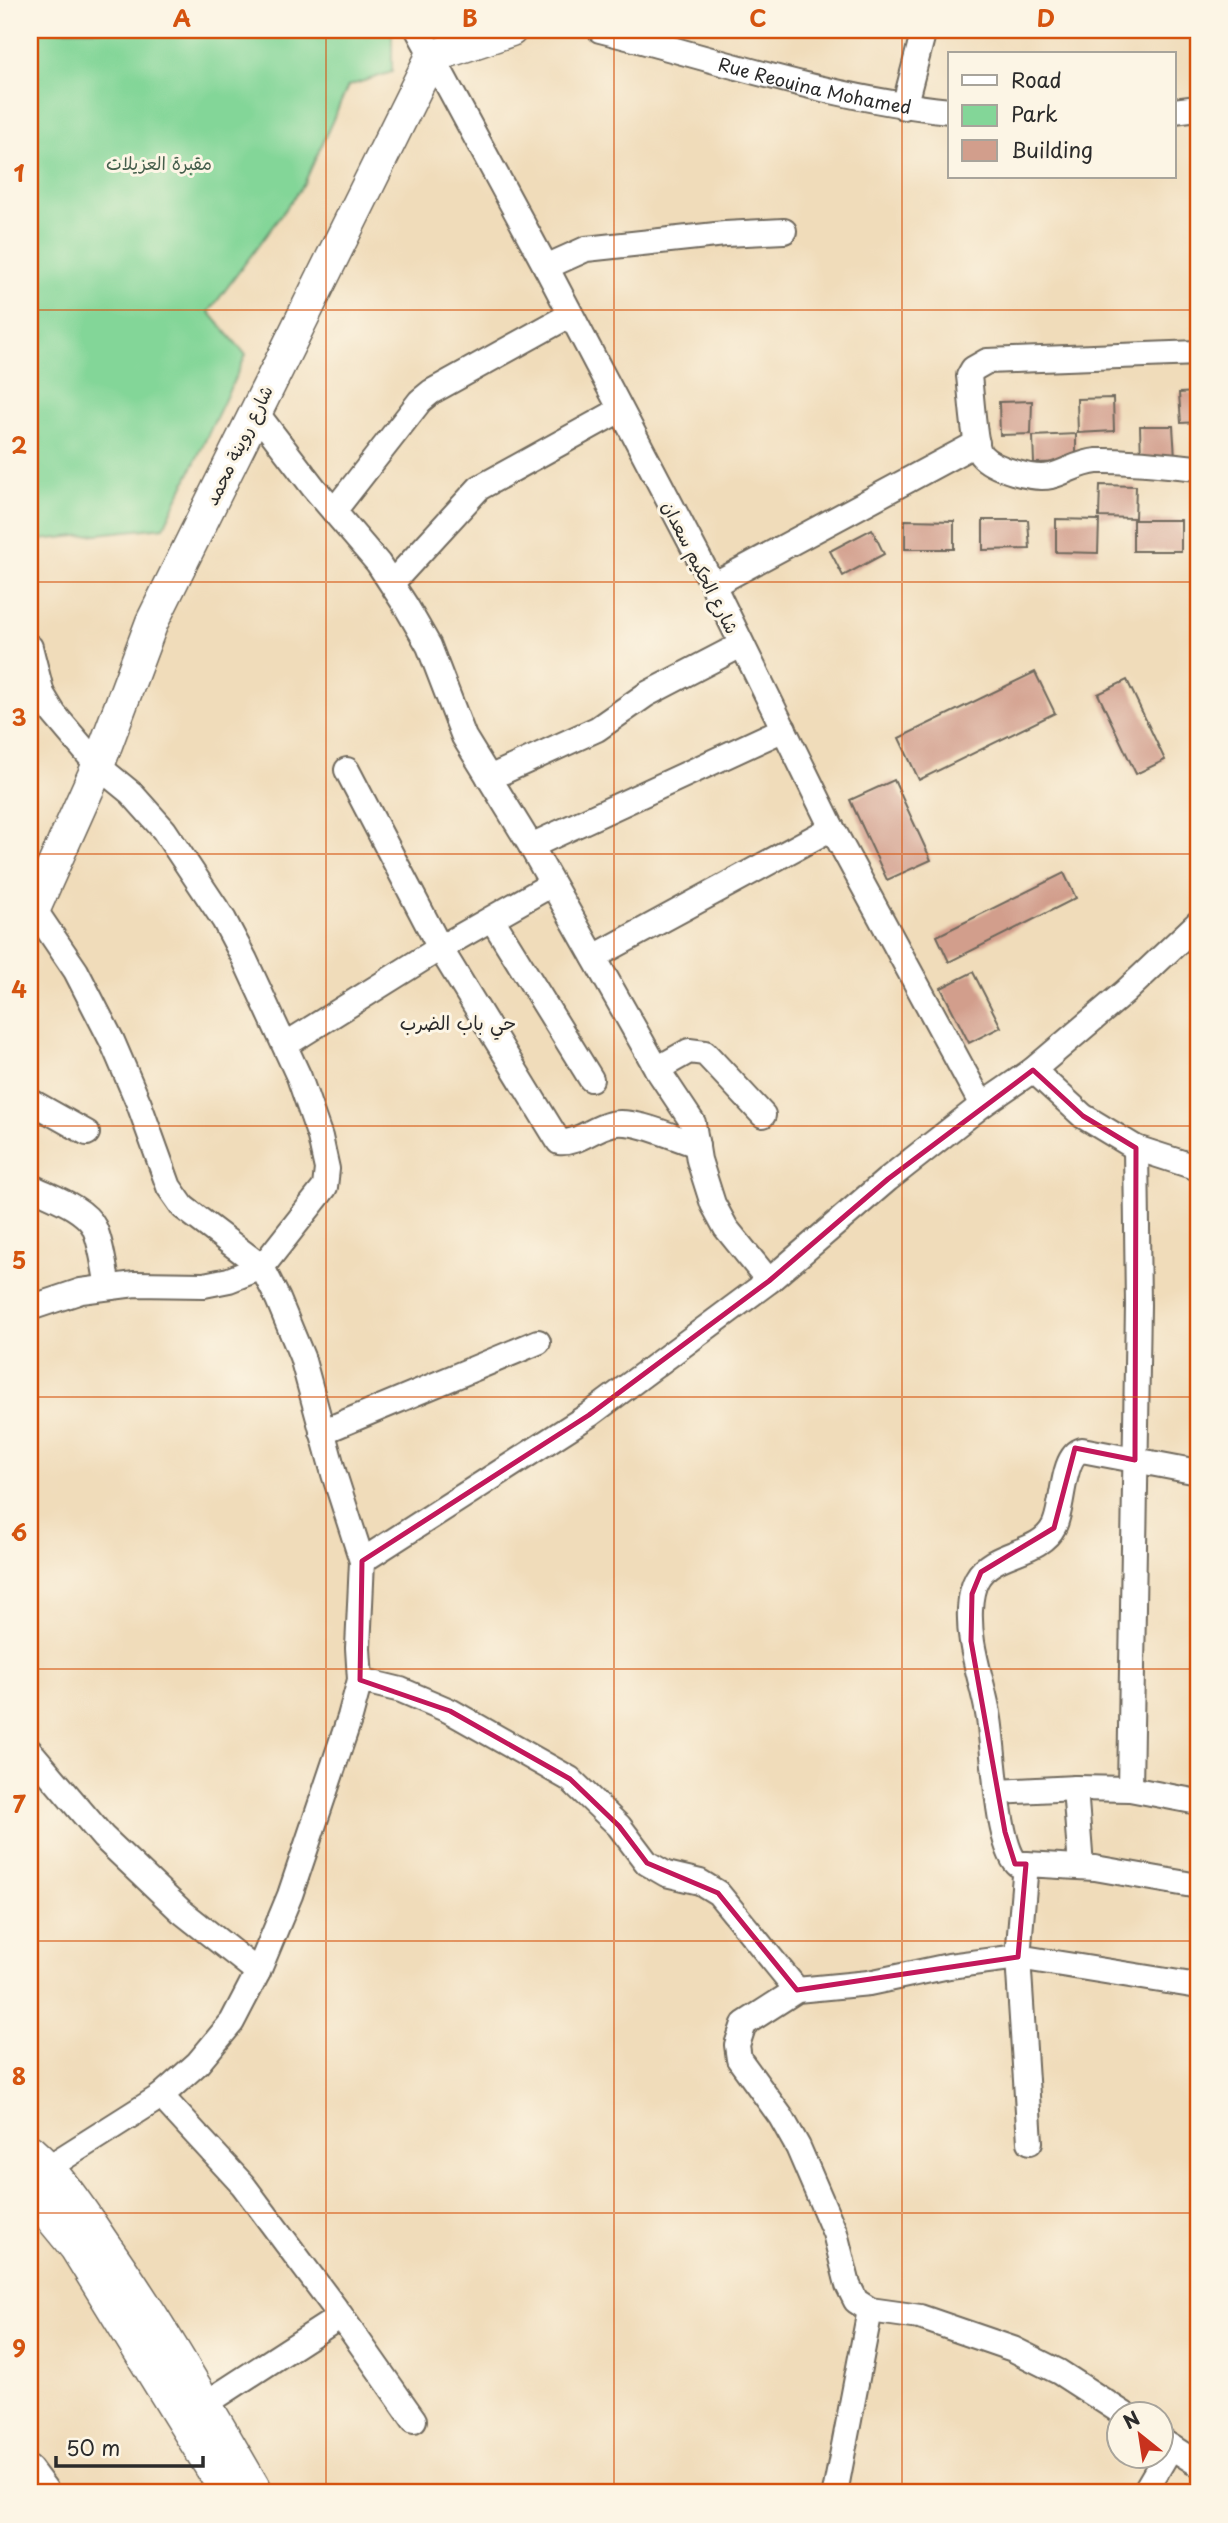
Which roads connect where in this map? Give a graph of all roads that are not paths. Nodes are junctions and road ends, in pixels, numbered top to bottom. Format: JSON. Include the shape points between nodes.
{"nodes":[{"id":1,"x":511,"y":30,"type":"edge"},
{"id":2,"x":600,"y":30,"type":"edge"},
{"id":3,"x":924,"y":30,"type":"edge"},
{"id":4,"x":425,"y":43,"type":"edge"},
{"id":5,"x":904,"y":107,"type":"junction"},
{"id":6,"x":1198,"y":108,"type":"edge"},
{"id":7,"x":948,"y":111,"type":"edge"},
{"id":8,"x":1176,"y":111,"type":"edge"},
{"id":9,"x":784,"y":231,"type":"dead end"},
{"id":10,"x":546,"y":267,"type":"junction"},
{"id":11,"x":570,"y":315,"type":"junction"},
{"id":12,"x":1198,"y":353,"type":"edge"},
{"id":13,"x":255,"y":411,"type":"junction"},
{"id":14,"x":620,"y":411,"type":"junction"},
{"id":15,"x":977,"y":443,"type":"junction"},
{"id":16,"x":1198,"y":468,"type":"edge"},
{"id":17,"x":334,"y":511,"type":"junction"},
{"id":18,"x":392,"y":583,"type":"junction"},
{"id":19,"x":713,"y":585,"type":"junction"},
{"id":20,"x":741,"y":645,"type":"junction"},
{"id":21,"x":30,"y":647,"type":"edge"},
{"id":22,"x":36,"y":696,"type":"edge"},
{"id":23,"x":784,"y":729,"type":"junction"},
{"id":24,"x":98,"y":766,"type":"junction"},
{"id":25,"x":347,"y":770,"type":"dead end"},
{"id":26,"x":489,"y":778,"type":"junction"},
{"id":27,"x":832,"y":828,"type":"junction"},
{"id":28,"x":531,"y":846,"type":"junction"},
{"id":29,"x":552,"y":884,"type":"junction"},
{"id":30,"x":32,"y":914,"type":"edge"},
{"id":31,"x":492,"y":919,"type":"junction"},
{"id":32,"x":1198,"y":923,"type":"edge"},
{"id":33,"x":440,"y":948,"type":"junction"},
{"id":34,"x":594,"y":957,"type":"junction"},
{"id":35,"x":285,"y":1045,"type":"junction"},
{"id":36,"x":657,"y":1069,"type":"junction"},
{"id":37,"x":1033,"y":1070,"type":"junction"},
{"id":38,"x":591,"y":1079,"type":"dead end"},
{"id":39,"x":30,"y":1101,"type":"edge"},
{"id":40,"x":982,"y":1105,"type":"junction"},
{"id":41,"x":763,"y":1115,"type":"dead end"},
{"id":42,"x":87,"y":1133,"type":"dead end"},
{"id":43,"x":697,"y":1145,"type":"junction"},
{"id":44,"x":1136,"y":1148,"type":"junction"},
{"id":45,"x":1198,"y":1168,"type":"edge"},
{"id":46,"x":30,"y":1186,"type":"edge"},
{"id":47,"x":262,"y":1267,"type":"junction"},
{"id":48,"x":769,"y":1281,"type":"junction"},
{"id":49,"x":108,"y":1286,"type":"junction"},
{"id":50,"x":30,"y":1308,"type":"edge"},
{"id":51,"x":538,"y":1342,"type":"dead end"},
{"id":52,"x":322,"y":1432,"type":"junction"},
{"id":53,"x":1135,"y":1460,"type":"junction"},
{"id":54,"x":1198,"y":1472,"type":"edge"},
{"id":55,"x":362,"y":1561,"type":"junction"},
{"id":56,"x":360,"y":1680,"type":"junction"},
{"id":57,"x":30,"y":1751,"type":"edge"},
{"id":58,"x":1075,"y":1788,"type":"junction"},
{"id":59,"x":1130,"y":1788,"type":"junction"},
{"id":60,"x":998,"y":1792,"type":"junction"},
{"id":61,"x":1198,"y":1802,"type":"edge"},
{"id":62,"x":1026,"y":1864,"type":"junction"},
{"id":63,"x":1081,"y":1867,"type":"junction"},
{"id":64,"x":1198,"y":1885,"type":"edge"},
{"id":65,"x":1018,"y":1957,"type":"junction"},
{"id":66,"x":258,"y":1972,"type":"junction"},
{"id":67,"x":1197,"y":1981,"type":"edge"},
{"id":68,"x":797,"y":1990,"type":"junction"},
{"id":69,"x":161,"y":2096,"type":"junction"},
{"id":70,"x":1030,"y":2142,"type":"dead end"},
{"id":71,"x":34,"y":2172,"type":"edge"},
{"id":72,"x":870,"y":2310,"type":"junction"},
{"id":73,"x":341,"y":2316,"type":"junction"},
{"id":74,"x":1106,"y":2402,"type":"edge"},
{"id":75,"x":192,"y":2410,"type":"junction"},
{"id":76,"x":414,"y":2420,"type":"dead end"},
{"id":77,"x":1176,"y":2450,"type":"edge"},
{"id":78,"x":1198,"y":2463,"type":"edge"},
{"id":79,"x":30,"y":2469,"type":"edge"},
{"id":80,"x":1154,"y":2470,"type":"edge"},
{"id":81,"x":48,"y":2493,"type":"edge"},
{"id":82,"x":227,"y":2493,"type":"edge"},
{"id":83,"x":257,"y":2493,"type":"edge"},
{"id":84,"x":835,"y":2493,"type":"edge"},
{"id":85,"x":1144,"y":2493,"type":"edge"}],
"edges":[{"from":1,"to":4,"type":"main road"},
{"from":2,"to":5,"type":"street","name":"Rue Reouina Mohamed","via":[[791,83]]},
{"from":3,"to":5,"type":"street"},
{"from":4,"to":10,"type":"street","name":"شارع الحكيم سعدان"},
{"from":4,"to":13,"type":"main road","name":"شارع روينة محمد"},
{"from":5,"to":7,"type":"street","name":"Rue Reouina Mohamed"},
{"from":6,"to":8,"type":"street"},
{"from":9,"to":10,"type":"street","via":[[586,249]]},
{"from":10,"to":11,"type":"street","name":"شارع الحكيم سعدان"},
{"from":11,"to":14,"type":"street","name":"شارع الحكيم سعدان"},
{"from":11,"to":17,"type":"street","via":[[420,401]]},
{"from":12,"to":15,"type":"street","via":[[987,361],[969,376]]},
{"from":13,"to":17,"type":"street"},
{"from":13,"to":24,"type":"main road","name":"شارع روينة محمد","via":[[152,622]]},
{"from":14,"to":18,"type":"street","via":[[479,488]]},
{"from":14,"to":19,"type":"street","name":"شارع الحكيم سعدان"},
{"from":15,"to":16,"type":"street","via":[[981,455],[1026,476],[1050,477],[1094,461]]},
{"from":15,"to":19,"type":"street"},
{"from":17,"to":18,"type":"street"},
{"from":18,"to":26,"type":"street","via":[[429,646],[464,737]]},
{"from":19,"to":20,"type":"street","name":"شارع الحكيم سعدان"},
{"from":20,"to":23,"type":"street","name":"شارع الحكيم سعدان"},
{"from":20,"to":26,"type":"street","via":[[646,694],[597,729]]},
{"from":21,"to":22,"type":"street"},
{"from":22,"to":24,"type":"street"},
{"from":23,"to":27,"type":"street","name":"شارع الحكيم سعدان"},
{"from":23,"to":28,"type":"street"},
{"from":24,"to":30,"type":"main road","name":"شارع روينة محمد"},
{"from":24,"to":35,"type":"street","via":[[131,793],[188,866],[224,920]]},
{"from":25,"to":33,"type":"street"},
{"from":26,"to":28,"type":"street"},
{"from":27,"to":34,"type":"street"},
{"from":27,"to":40,"type":"street","name":"شارع الحكيم سعدان"},
{"from":28,"to":29,"type":"street"},
{"from":29,"to":31,"type":"street"},
{"from":29,"to":34,"type":"street"},
{"from":30,"to":47,"type":"street","via":[[76,971],[103,1022],[169,1187],[183,1207]]},
{"from":31,"to":33,"type":"street"},
{"from":31,"to":38,"type":"street"},
{"from":32,"to":37,"type":"street"},
{"from":33,"to":35,"type":"street"},
{"from":33,"to":43,"type":"street","via":[[559,1142],[620,1122]]},
{"from":34,"to":36,"type":"street"},
{"from":35,"to":47,"type":"street","via":[[320,1137],[327,1169],[325,1187]]},
{"from":36,"to":41,"type":"street","via":[[689,1051],[705,1053]]},
{"from":36,"to":43,"type":"street","via":[[693,1123]]},
{"from":37,"to":40,"type":"street"},
{"from":37,"to":44,"type":"street","via":[[1083,1116]]},
{"from":39,"to":42,"type":"street"},
{"from":40,"to":48,"type":"street"},
{"from":43,"to":48,"type":"street","via":[[713,1204],[726,1228]]},
{"from":44,"to":45,"type":"street"},
{"from":44,"to":53,"type":"street"},
{"from":46,"to":49,"type":"street","via":[[89,1220]]},
{"from":47,"to":49,"type":"street","via":[[204,1284]]},
{"from":47,"to":52,"type":"street","via":[[302,1357]]},
{"from":48,"to":55,"type":"street","via":[[589,1415]]},
{"from":49,"to":50,"type":"street"},
{"from":51,"to":52,"type":"street"},
{"from":52,"to":55,"type":"street"},
{"from":53,"to":54,"type":"street"},
{"from":53,"to":59,"type":"street"},
{"from":53,"to":60,"type":"street","via":[[1082,1450],[1074,1453],[1054,1528],[1043,1540],[990,1565],[975,1581],[971,1641],[990,1721]]},
{"from":55,"to":56,"type":"street"},
{"from":56,"to":66,"type":"street","via":[[290,1895]]},
{"from":56,"to":68,"type":"street","via":[[401,1690],[450,1711],[570,1779],[619,1826],[648,1863],[718,1893]]},
{"from":57,"to":66,"type":"street","via":[[103,1837],[181,1911]]},
{"from":58,"to":59,"type":"street"},
{"from":58,"to":60,"type":"street"},
{"from":58,"to":63,"type":"street"},
{"from":59,"to":61,"type":"street"},
{"from":60,"to":62,"type":"street","via":[[1013,1860]]},
{"from":62,"to":63,"type":"street"},
{"from":62,"to":65,"type":"street"},
{"from":63,"to":64,"type":"street"},
{"from":65,"to":67,"type":"street"},
{"from":65,"to":68,"type":"street","via":[[869,1983]]},
{"from":65,"to":70,"type":"street"},
{"from":66,"to":69,"type":"street","via":[[232,2022],[198,2063]]},
{"from":68,"to":72,"type":"street","via":[[744,2024],[737,2045],[739,2059],[798,2147],[835,2233],[848,2285],[856,2301]]},
{"from":69,"to":71,"type":"street"},
{"from":69,"to":73,"type":"street","via":[[243,2185]]},
{"from":71,"to":75,"type":"main road","via":[[129,2279]]},
{"from":72,"to":74,"type":"street","via":[[920,2317],[1013,2348]]},
{"from":72,"to":84,"type":"street"},
{"from":73,"to":75,"type":"street"},
{"from":73,"to":76,"type":"street"},
{"from":75,"to":82,"type":"main road"},
{"from":75,"to":83,"type":"main road"},
{"from":77,"to":78,"type":"street"},
{"from":79,"to":81,"type":"street"},
{"from":80,"to":85,"type":"street"}]}
